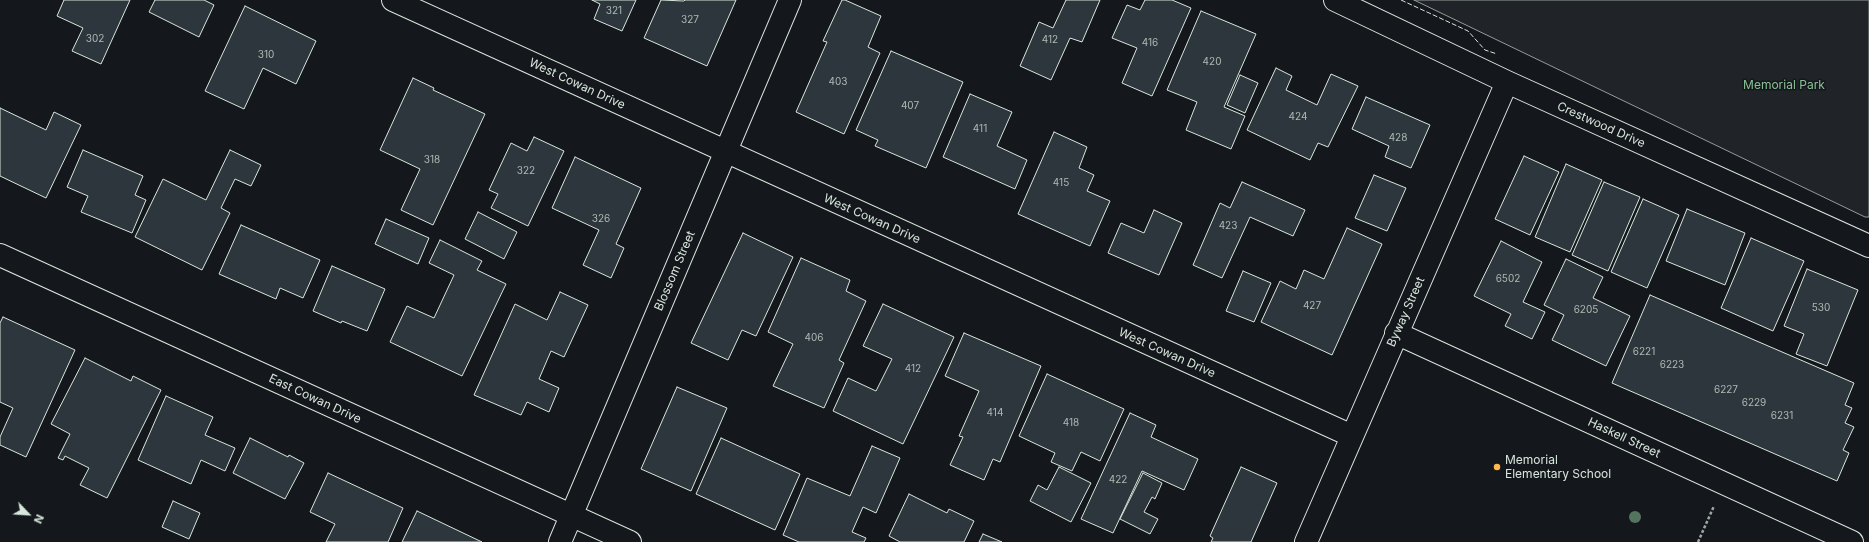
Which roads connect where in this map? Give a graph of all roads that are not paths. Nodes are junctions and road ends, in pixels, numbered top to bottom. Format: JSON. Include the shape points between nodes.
{"nodes":[{"id":1,"x":393,"y":0,"type":"edge"},
{"id":2,"x":790,"y":0,"type":"edge"},
{"id":3,"x":1335,"y":0,"type":"edge"},
{"id":4,"x":1507,"y":82,"type":"junction"},
{"id":5,"x":725,"y":152,"type":"junction"},
{"id":6,"x":1869,"y":246,"type":"edge"},
{"id":7,"x":0,"y":255,"type":"edge"},
{"id":8,"x":1396,"y":333,"type":"junction"},
{"id":9,"x":1352,"y":436,"type":"junction"},
{"id":10,"x":571,"y":515,"type":"junction"},
{"id":11,"x":560,"y":542,"type":"edge"},
{"id":12,"x":630,"y":542,"type":"edge"},
{"id":13,"x":1306,"y":542,"type":"edge"},
{"id":14,"x":1852,"y":542,"type":"edge"}],
"edges":[{"from":1,"to":5,"type":"street","name":"West Cowan Drive"},
{"from":2,"to":5,"type":"street","name":"Blossom Street"},
{"from":3,"to":4,"type":"street","name":"Crestwood Drive"},
{"from":4,"to":6,"type":"street","name":"Crestwood Drive"},
{"from":4,"to":8,"type":"street","name":"Byway Street"},
{"from":5,"to":9,"type":"street","name":"West Cowan Drive"},
{"from":5,"to":10,"type":"street","name":"Blossom Street"},
{"from":7,"to":10,"type":"street","name":"East Cowan Drive"},
{"from":8,"to":9,"type":"street","name":"Byway Street"},
{"from":8,"to":14,"type":"street","name":"Haskell Street"},
{"from":9,"to":13,"type":"street","name":"Byway Street"},
{"from":10,"to":11,"type":"street","name":"Blossom Street"},
{"from":10,"to":12,"type":"street","name":"East Cowan Drive"}]}
